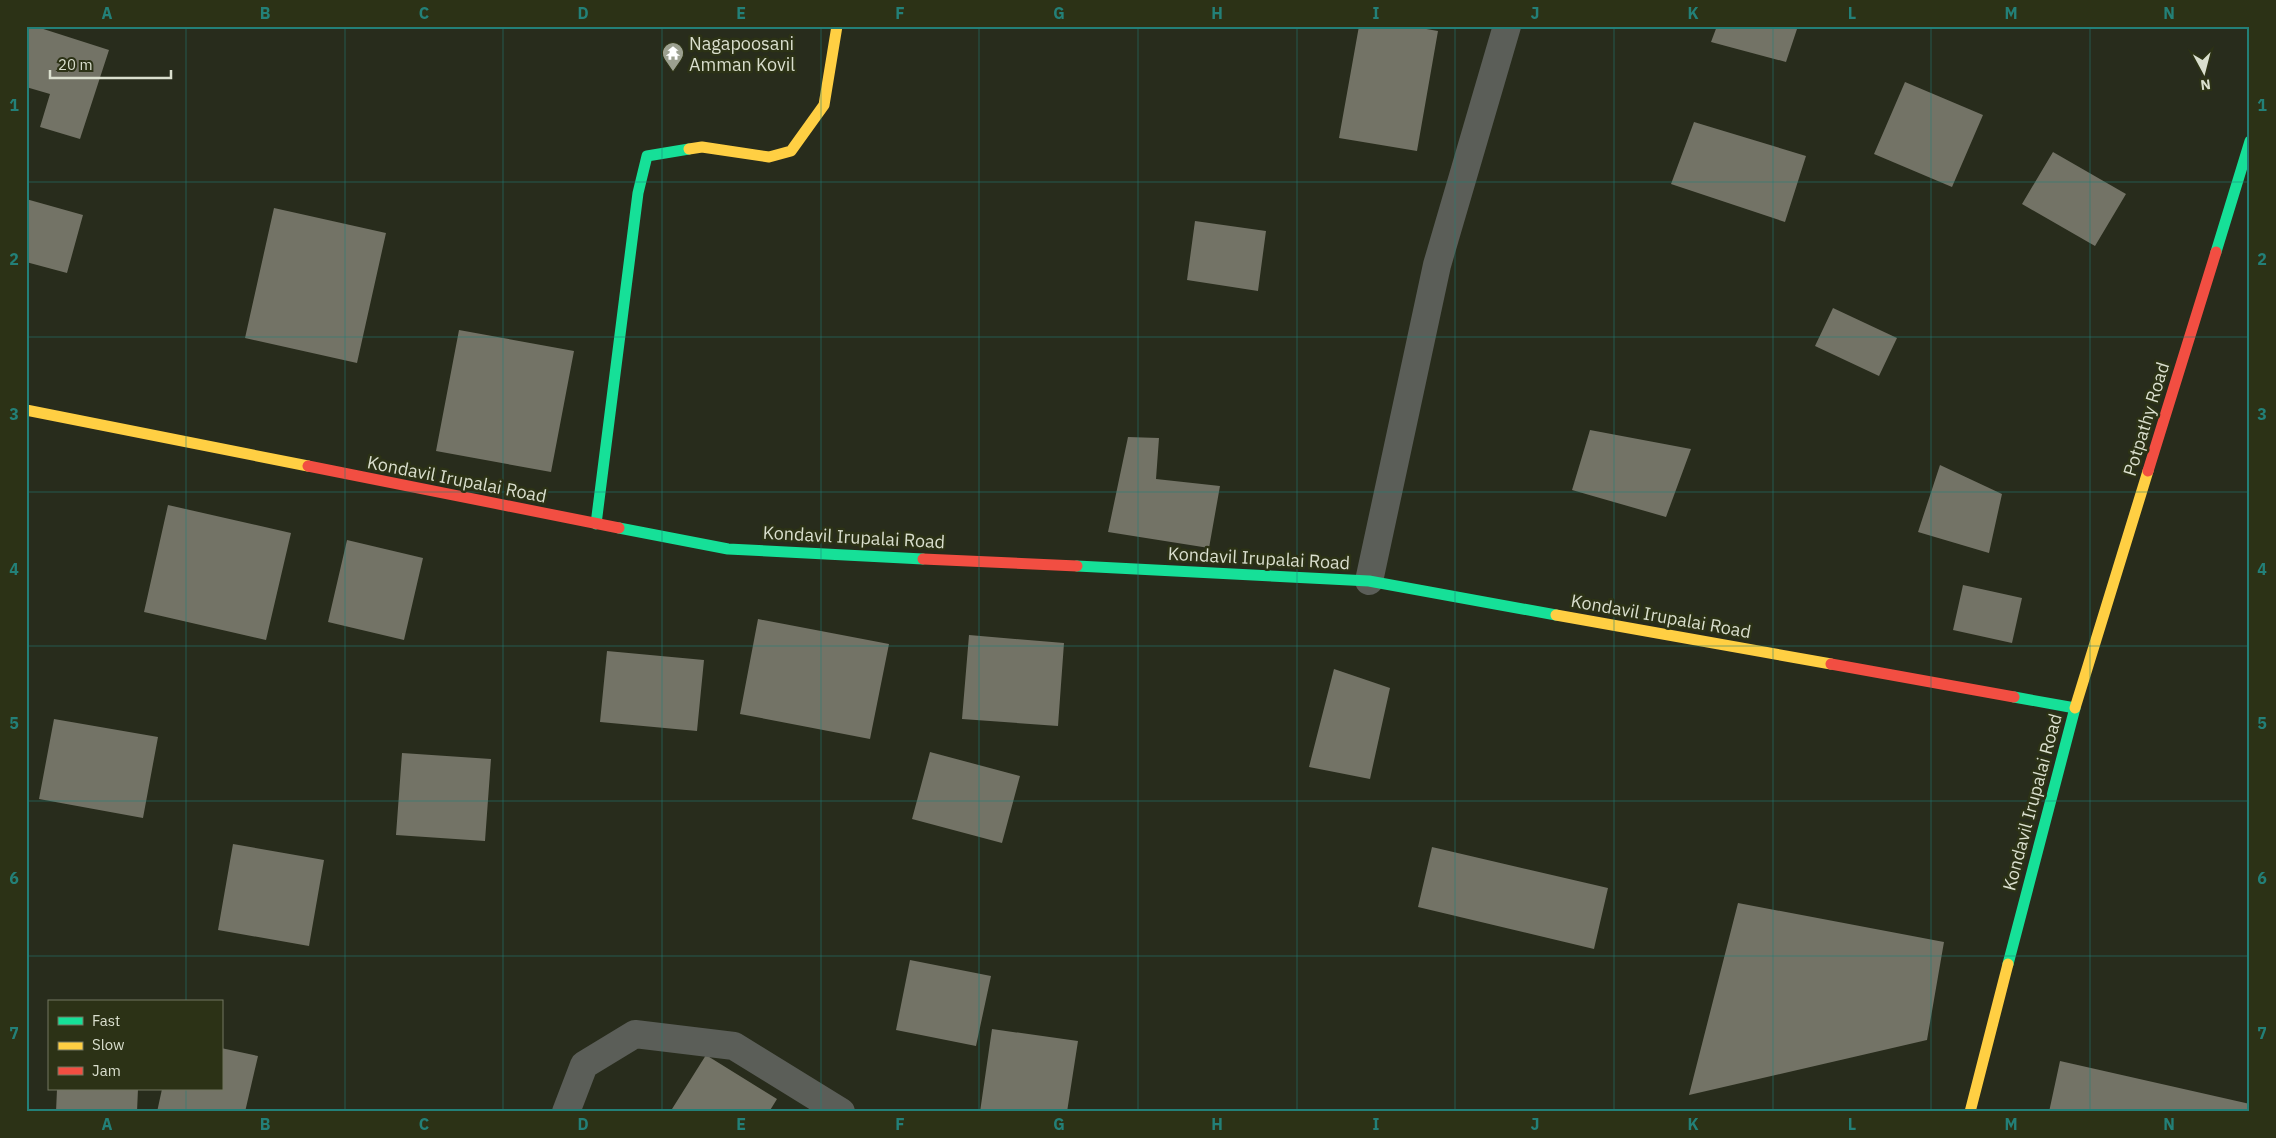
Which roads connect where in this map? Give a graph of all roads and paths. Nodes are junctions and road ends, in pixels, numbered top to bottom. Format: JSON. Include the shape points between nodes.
{"nodes":[{"id":1,"x":837,"y":26,"type":"edge"},
{"id":2,"x":1507,"y":26,"type":"edge"},
{"id":3,"x":2250,"y":141,"type":"edge"},
{"id":4,"x":26,"y":410,"type":"edge"},
{"id":5,"x":596,"y":524,"type":"junction"},
{"id":6,"x":1369,"y":581,"type":"junction"},
{"id":7,"x":2075,"y":708,"type":"junction"},
{"id":8,"x":566,"y":1112,"type":"edge"},
{"id":9,"x":841,"y":1112,"type":"edge"},
{"id":10,"x":1970,"y":1112,"type":"edge"}],
"edges":[{"from":1,"to":5,"type":"street","via":[[824,105],[791,151],[769,157],[702,147],[647,156],[638,193]]},
{"from":2,"to":6,"type":"street","via":[[1437,265]]},
{"from":3,"to":7,"type":"street","name":"Potpathy Road"},
{"from":4,"to":5,"type":"street","name":"Kondavil Irupalai Road"},
{"from":5,"to":6,"type":"street","name":"Kondavil Irupalai Road","via":[[728,549]]},
{"from":6,"to":7,"type":"street","name":"Kondavil Irupalai Road"},
{"from":7,"to":10,"type":"street","name":"Kondavil Irupalai Road"},
{"from":8,"to":9,"type":"street","via":[[584,1065],[635,1034],[734,1046]]}]}
